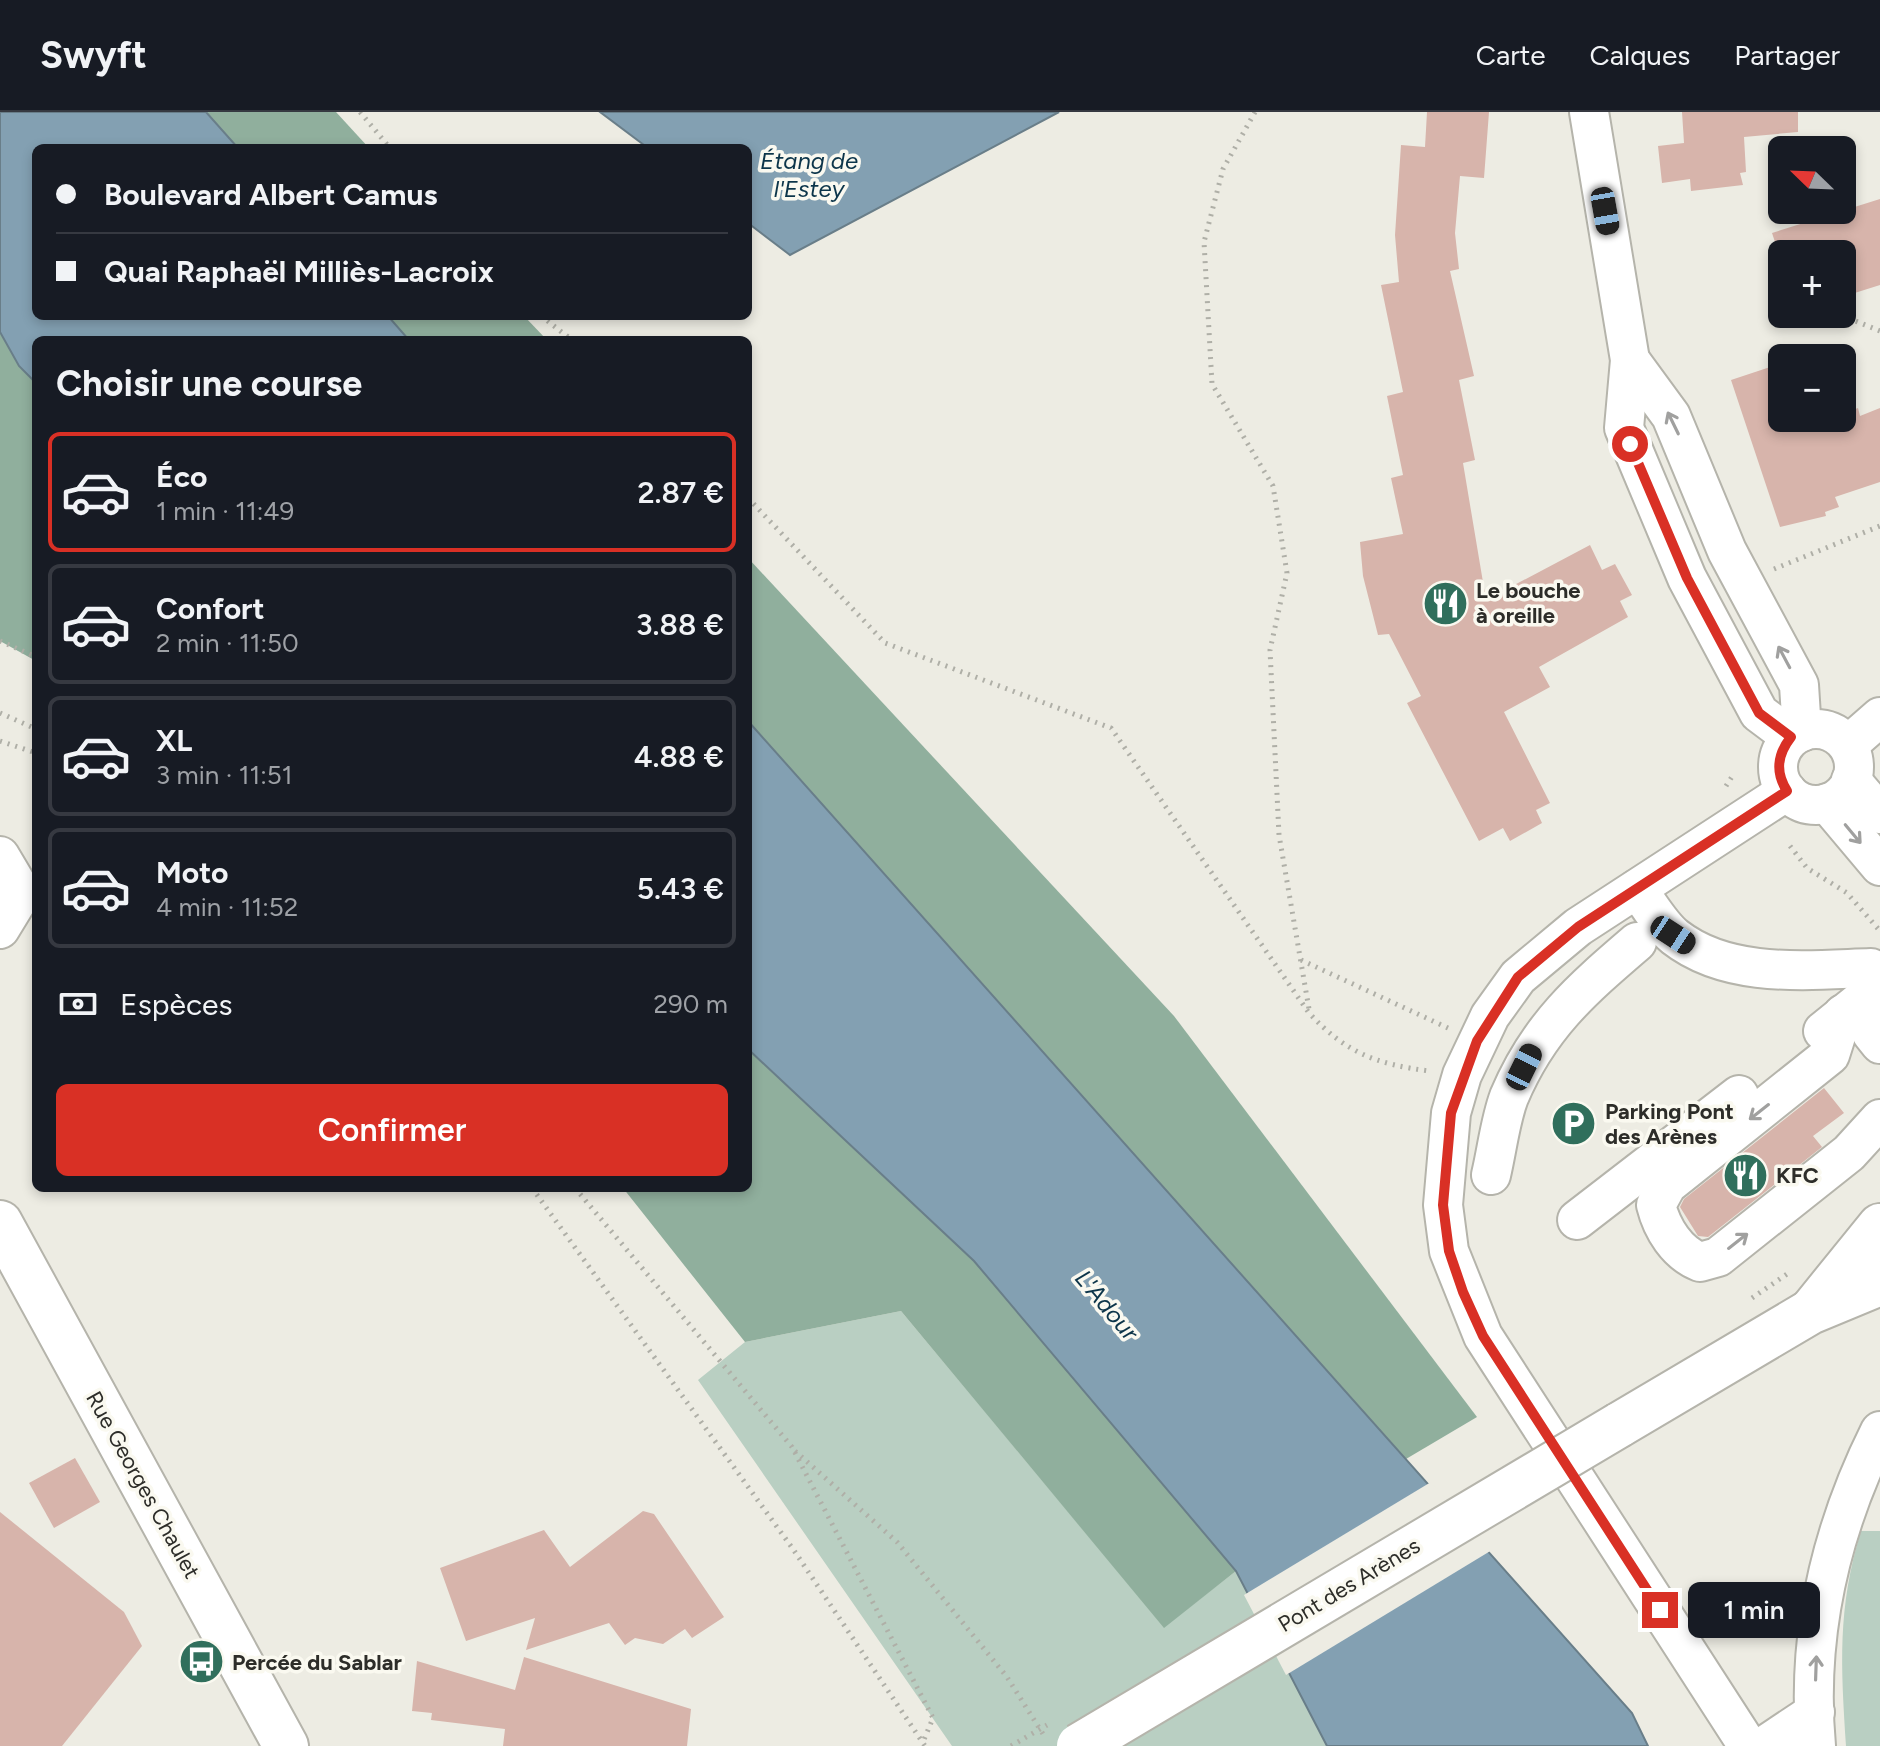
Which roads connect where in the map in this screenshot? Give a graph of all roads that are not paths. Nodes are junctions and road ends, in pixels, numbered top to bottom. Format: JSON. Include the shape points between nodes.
{"nodes":[{"id":1,"x":1589,"y":112,"type":"edge"},
{"id":2,"x":1630,"y":360,"type":"junction"},
{"id":3,"x":1880,"y":717,"type":"edge"},
{"id":4,"x":1796,"y":734,"type":"junction"},
{"id":5,"x":1842,"y":776,"type":"junction"},
{"id":6,"x":1787,"y":791,"type":"junction"},
{"id":7,"x":1880,"y":814,"type":"edge"},
{"id":8,"x":0,"y":856,"type":"edge"},
{"id":9,"x":1880,"y":866,"type":"edge"},
{"id":10,"x":1637,"y":889,"type":"junction"},
{"id":11,"x":0,"y":929,"type":"edge"},
{"id":12,"x":1637,"y":942,"type":"dead end"},
{"id":13,"x":1868,"y":991,"type":"edge"},
{"id":14,"x":1470,"y":1041,"type":"junction"},
{"id":15,"x":1880,"y":1044,"type":"edge"},
{"id":16,"x":1529,"y":1057,"type":"junction"},
{"id":17,"x":1880,"y":1119,"type":"edge"},
{"id":18,"x":1491,"y":1175,"type":"dead end"},
{"id":19,"x":1577,"y":1220,"type":"dead end"},
{"id":20,"x":0,"y":1223,"type":"edge"},
{"id":21,"x":1880,"y":1226,"type":"edge"},
{"id":22,"x":1880,"y":1283,"type":"edge"},
{"id":23,"x":1810,"y":1312,"type":"junction"},
{"id":24,"x":1880,"y":1431,"type":"edge"},
{"id":25,"x":1815,"y":1729,"type":"edge"},
{"id":26,"x":286,"y":1746,"type":"edge"},
{"id":27,"x":1079,"y":1746,"type":"edge"},
{"id":28,"x":1748,"y":1746,"type":"edge"},
{"id":29,"x":1764,"y":1746,"type":"edge"}],
"edges":[{"from":1,"to":2,"type":"street"},
{"from":4,"to":2,"type":"street","one_way":true,"via":[[1799,685],[1727,551],[1671,416]]},
{"from":2,"to":4,"type":"street","via":[[1624,428],[1682,567],[1759,713]]},
{"from":3,"to":5,"type":"street"},
{"from":4,"to":5,"type":"street","via":[[1827,730]]},
{"from":4,"to":6,"type":"street","via":[[1784,746],[1778,770]]},
{"from":5,"to":6,"type":"street","via":[[1805,803]]},
{"from":5,"to":7,"type":"street"},
{"from":5,"to":9,"type":"street","one_way":true},
{"from":6,"to":10,"type":"street"},
{"from":8,"to":11,"type":"street","via":[[22,893]]},
{"from":10,"to":13,"type":"street","via":[[1673,935],[1699,952],[1799,973],[1871,968]]},
{"from":10,"to":14,"type":"street","via":[[1578,927],[1518,977]]},
{"from":12,"to":16,"type":"street","via":[[1574,995]]},
{"from":13,"to":15,"type":"street","via":[[1872,1034]]},
{"from":13,"to":17,"type":"street","one_way":true,"via":[[1830,1055],[1667,1185],[1656,1205],[1660,1224],[1686,1257],[1700,1262],[1718,1257],[1849,1153]]},
{"from":13,"to":19,"type":"street"},
{"from":14,"to":16,"type":"street"},
{"from":14,"to":28,"type":"street","via":[[1451,1113],[1443,1205],[1449,1251],[1463,1292],[1483,1336]]},
{"from":16,"to":18,"type":"street","via":[[1508,1099]]},
{"from":20,"to":26,"type":"main road","name":"Rue Georges Chaulet"},
{"from":21,"to":23,"type":"main road"},
{"from":22,"to":23,"type":"main road"},
{"from":23,"to":27,"type":"main road","name":"Pont des Arènes","bridge":true},
{"from":25,"to":24,"type":"street","one_way":true,"via":[[1824,1586],[1839,1526]]},
{"from":25,"to":29,"type":"street"}]}
